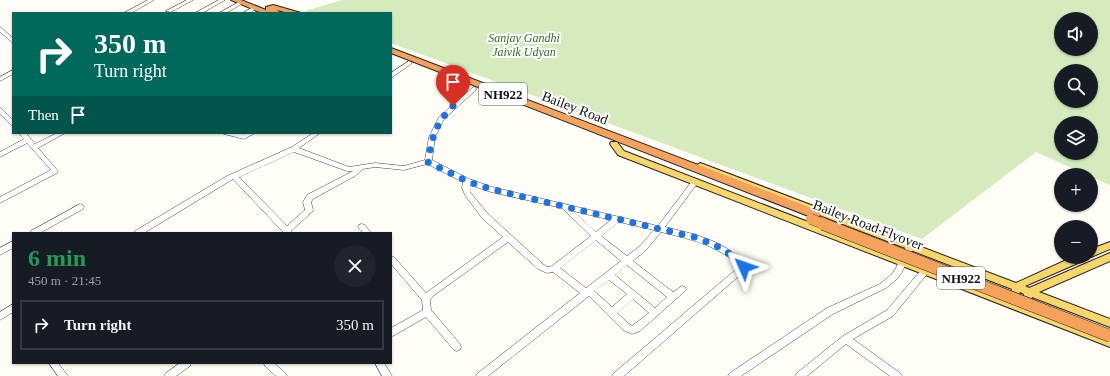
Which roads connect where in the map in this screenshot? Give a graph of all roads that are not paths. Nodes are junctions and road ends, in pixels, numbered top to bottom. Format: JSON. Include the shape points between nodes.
{"nodes":[{"id":1,"x":152,"y":0,"type":"edge"},
{"id":2,"x":191,"y":0,"type":"edge"},
{"id":3,"x":223,"y":0,"type":"edge"},
{"id":4,"x":256,"y":0,"type":"edge"},
{"id":5,"x":266,"y":0,"type":"edge"},
{"id":6,"x":240,"y":1,"type":"edge"},
{"id":7,"x":255,"y":8,"type":"junction"},
{"id":8,"x":169,"y":11,"type":"dead end"},
{"id":9,"x":129,"y":12,"type":"edge"},
{"id":10,"x":200,"y":12,"type":"edge"},
{"id":11,"x":224,"y":12,"type":"edge"},
{"id":12,"x":248,"y":12,"type":"edge"},
{"id":13,"x":265,"y":12,"type":"edge"},
{"id":14,"x":275,"y":12,"type":"edge"},
{"id":15,"x":293,"y":12,"type":"edge"},
{"id":16,"x":295,"y":12,"type":"edge"},
{"id":17,"x":0,"y":29,"type":"edge"},
{"id":18,"x":12,"y":40,"type":"edge"},
{"id":19,"x":392,"y":50,"type":"edge"},
{"id":20,"x":392,"y":56,"type":"edge"},
{"id":21,"x":409,"y":63,"type":"junction"},
{"id":22,"x":12,"y":73,"type":"edge"},
{"id":23,"x":392,"y":75,"type":"edge"},
{"id":24,"x":0,"y":79,"type":"edge"},
{"id":25,"x":474,"y":89,"type":"junction"},
{"id":26,"x":1,"y":113,"type":"edge"},
{"id":27,"x":12,"y":123,"type":"edge"},
{"id":28,"x":23,"y":134,"type":"edge"},
{"id":29,"x":60,"y":134,"type":"edge"},
{"id":30,"x":230,"y":134,"type":"edge"},
{"id":31,"x":250,"y":134,"type":"edge"},
{"id":32,"x":316,"y":134,"type":"edge"},
{"id":33,"x":28,"y":140,"type":"junction"},
{"id":34,"x":615,"y":140,"type":"junction"},
{"id":35,"x":34,"y":147,"type":"junction"},
{"id":36,"x":294,"y":149,"type":"junction"},
{"id":37,"x":0,"y":155,"type":"edge"},
{"id":38,"x":428,"y":162,"type":"junction"},
{"id":39,"x":361,"y":168,"type":"junction"},
{"id":40,"x":234,"y":176,"type":"junction"},
{"id":41,"x":467,"y":181,"type":"junction"},
{"id":42,"x":694,"y":182,"type":"junction"},
{"id":43,"x":0,"y":200,"type":"edge"},
{"id":44,"x":80,"y":207,"type":"dead end"},
{"id":45,"x":563,"y":207,"type":"junction"},
{"id":46,"x":813,"y":216,"type":"junction"},
{"id":47,"x":617,"y":220,"type":"junction"},
{"id":48,"x":659,"y":230,"type":"junction"},
{"id":49,"x":36,"y":232,"type":"edge"},
{"id":50,"x":140,"y":232,"type":"edge"},
{"id":51,"x":288,"y":232,"type":"edge"},
{"id":52,"x":596,"y":236,"type":"junction"},
{"id":53,"x":508,"y":238,"type":"junction"},
{"id":54,"x":12,"y":245,"type":"edge"},
{"id":55,"x":1110,"y":245,"type":"edge"},
{"id":56,"x":910,"y":246,"type":"junction"},
{"id":57,"x":1098,"y":250,"type":"edge"},
{"id":58,"x":0,"y":252,"type":"edge"},
{"id":59,"x":1110,"y":256,"type":"edge"},
{"id":60,"x":392,"y":260,"type":"edge"},
{"id":61,"x":627,"y":261,"type":"junction"},
{"id":62,"x":904,"y":262,"type":"junction"},
{"id":63,"x":1065,"y":264,"type":"edge"},
{"id":64,"x":966,"y":267,"type":"junction"},
{"id":65,"x":554,"y":268,"type":"junction"},
{"id":66,"x":925,"y":271,"type":"junction"},
{"id":67,"x":609,"y":275,"type":"junction"},
{"id":68,"x":963,"y":286,"type":"junction"},
{"id":69,"x":1017,"y":287,"type":"junction"},
{"id":70,"x":682,"y":289,"type":"dead end"},
{"id":71,"x":588,"y":292,"type":"junction"},
{"id":72,"x":1029,"y":292,"type":"junction"},
{"id":73,"x":633,"y":294,"type":"junction"},
{"id":74,"x":673,"y":297,"type":"junction"},
{"id":75,"x":426,"y":299,"type":"junction"},
{"id":76,"x":1011,"y":304,"type":"junction"},
{"id":77,"x":12,"y":309,"type":"edge"},
{"id":78,"x":1024,"y":309,"type":"junction"},
{"id":79,"x":427,"y":312,"type":"junction"},
{"id":80,"x":611,"y":313,"type":"junction"},
{"id":81,"x":655,"y":313,"type":"junction"},
{"id":82,"x":1090,"y":315,"type":"junction"},
{"id":83,"x":0,"y":316,"type":"edge"},
{"id":84,"x":1110,"y":323,"type":"edge"},
{"id":85,"x":1110,"y":330,"type":"edge"},
{"id":86,"x":392,"y":332,"type":"edge"},
{"id":87,"x":1086,"y":333,"type":"junction"},
{"id":88,"x":1110,"y":336,"type":"edge"},
{"id":89,"x":846,"y":339,"type":"junction"},
{"id":90,"x":1110,"y":343,"type":"edge"},
{"id":91,"x":457,"y":347,"type":"dead end"},
{"id":92,"x":54,"y":364,"type":"edge"},
{"id":93,"x":186,"y":364,"type":"edge"},
{"id":94,"x":269,"y":364,"type":"edge"},
{"id":95,"x":380,"y":364,"type":"edge"},
{"id":96,"x":484,"y":375,"type":"edge"},
{"id":97,"x":63,"y":376,"type":"edge"},
{"id":98,"x":169,"y":376,"type":"edge"},
{"id":99,"x":282,"y":376,"type":"edge"},
{"id":100,"x":387,"y":376,"type":"edge"},
{"id":101,"x":617,"y":376,"type":"edge"},
{"id":102,"x":733,"y":376,"type":"edge"},
{"id":103,"x":800,"y":376,"type":"edge"},
{"id":104,"x":897,"y":376,"type":"edge"}],
"edges":[{"from":1,"to":9,"type":"street"},
{"from":2,"to":8,"type":"street"},
{"from":3,"to":10,"type":"street"},
{"from":4,"to":6,"type":"highway","via":[[259,2],[256,4]]},
{"from":5,"to":16,"type":"highway"},
{"from":6,"to":7,"type":"highway"},
{"from":6,"to":11,"type":"street"},
{"from":7,"to":12,"type":"street"},
{"from":7,"to":13,"type":"highway"},
{"from":14,"to":15,"type":"highway","via":[[269,9],[273,7]]},
{"from":17,"to":18,"type":"street"},
{"from":19,"to":34,"type":"highway","name":"Bailey Road","number":"NH922"},
{"from":20,"to":21,"type":"highway","name":"Bailey Road","number":"NH922"},
{"from":21,"to":23,"type":"street"},
{"from":21,"to":25,"type":"highway","name":"Bailey Road","number":"NH922"},
{"from":22,"to":24,"type":"street"},
{"from":25,"to":34,"type":"highway","name":"Bailey Road","number":"NH922"},
{"from":25,"to":38,"type":"street","via":[[441,118],[432,137]]},
{"from":26,"to":27,"type":"street"},
{"from":28,"to":33,"type":"street"},
{"from":29,"to":35,"type":"street"},
{"from":30,"to":31,"type":"street","via":[[244,137]]},
{"from":32,"to":36,"type":"street"},
{"from":33,"to":35,"type":"street"},
{"from":33,"to":37,"type":"street"},
{"from":34,"to":42,"type":"main road","via":[[621,153]]},
{"from":34,"to":46,"type":"highway","name":"Bailey Road Flyover","number":"NH922"},
{"from":34,"to":56,"type":"main road","via":[[625,137]]},
{"from":35,"to":43,"type":"street","via":[[55,171]]},
{"from":36,"to":39,"type":"street","via":[[344,168]]},
{"from":36,"to":40,"type":"street"},
{"from":38,"to":39,"type":"street","via":[[404,168],[372,165]]},
{"from":38,"to":41,"type":"street"},
{"from":39,"to":51,"type":"street","via":[[310,197],[307,202],[309,210]]},
{"from":40,"to":50,"type":"street"},
{"from":40,"to":51,"type":"street"},
{"from":41,"to":45,"type":"street"},
{"from":41,"to":53,"type":"street","via":[[468,196]]},
{"from":42,"to":48,"type":"street"},
{"from":42,"to":62,"type":"main road"},
{"from":44,"to":49,"type":"street"},
{"from":45,"to":47,"type":"street"},
{"from":45,"to":52,"type":"street"},
{"from":46,"to":85,"type":"highway","name":"Bailey Road Flyover","number":"NH922"},
{"from":46,"to":88,"type":"highway","name":"Bailey Road Flyover","number":"NH922","bridge":true},
{"from":47,"to":48,"type":"street"},
{"from":47,"to":52,"type":"street"},
{"from":48,"to":61,"type":"street"},
{"from":48,"to":101,"type":"street","via":[[698,238],[723,249],[744,267]]},
{"from":52,"to":61,"type":"street"},
{"from":52,"to":65,"type":"street"},
{"from":53,"to":65,"type":"street","via":[[544,269]]},
{"from":53,"to":75,"type":"street"},
{"from":54,"to":58,"type":"street"},
{"from":55,"to":57,"type":"main road"},
{"from":56,"to":62,"type":"street"},
{"from":56,"to":64,"type":"main road"},
{"from":59,"to":72,"type":"main road"},
{"from":60,"to":75,"type":"street"},
{"from":61,"to":67,"type":"street"},
{"from":61,"to":74,"type":"street"},
{"from":62,"to":66,"type":"main road"},
{"from":62,"to":102,"type":"street","via":[[894,277],[883,286],[830,311]]},
{"from":63,"to":69,"type":"main road","via":[[1029,279]]},
{"from":64,"to":68,"type":"main road"},
{"from":64,"to":69,"type":"main road"},
{"from":65,"to":71,"type":"street"},
{"from":66,"to":68,"type":"main road"},
{"from":66,"to":89,"type":"street","via":[[890,313]]},
{"from":67,"to":71,"type":"street"},
{"from":67,"to":73,"type":"street"},
{"from":68,"to":76,"type":"main road"},
{"from":69,"to":72,"type":"main road"},
{"from":69,"to":76,"type":"main road"},
{"from":70,"to":74,"type":"street"},
{"from":71,"to":80,"type":"street"},
{"from":71,"to":96,"type":"street"},
{"from":72,"to":78,"type":"main road"},
{"from":72,"to":82,"type":"main road"},
{"from":73,"to":80,"type":"street"},
{"from":73,"to":81,"type":"street"},
{"from":74,"to":81,"type":"street"},
{"from":75,"to":79,"type":"street"},
{"from":76,"to":78,"type":"main road"},
{"from":77,"to":83,"type":"street"},
{"from":78,"to":87,"type":"main road"},
{"from":79,"to":86,"type":"street"},
{"from":79,"to":91,"type":"street"},
{"from":80,"to":81,"type":"street","via":[[632,330]]},
{"from":82,"to":84,"type":"main road"},
{"from":82,"to":87,"type":"main road"},
{"from":87,"to":90,"type":"main road"},
{"from":89,"to":103,"type":"street"},
{"from":89,"to":104,"type":"street"},
{"from":92,"to":97,"type":"street"},
{"from":93,"to":98,"type":"street"},
{"from":94,"to":99,"type":"street"},
{"from":95,"to":100,"type":"street"}]}
